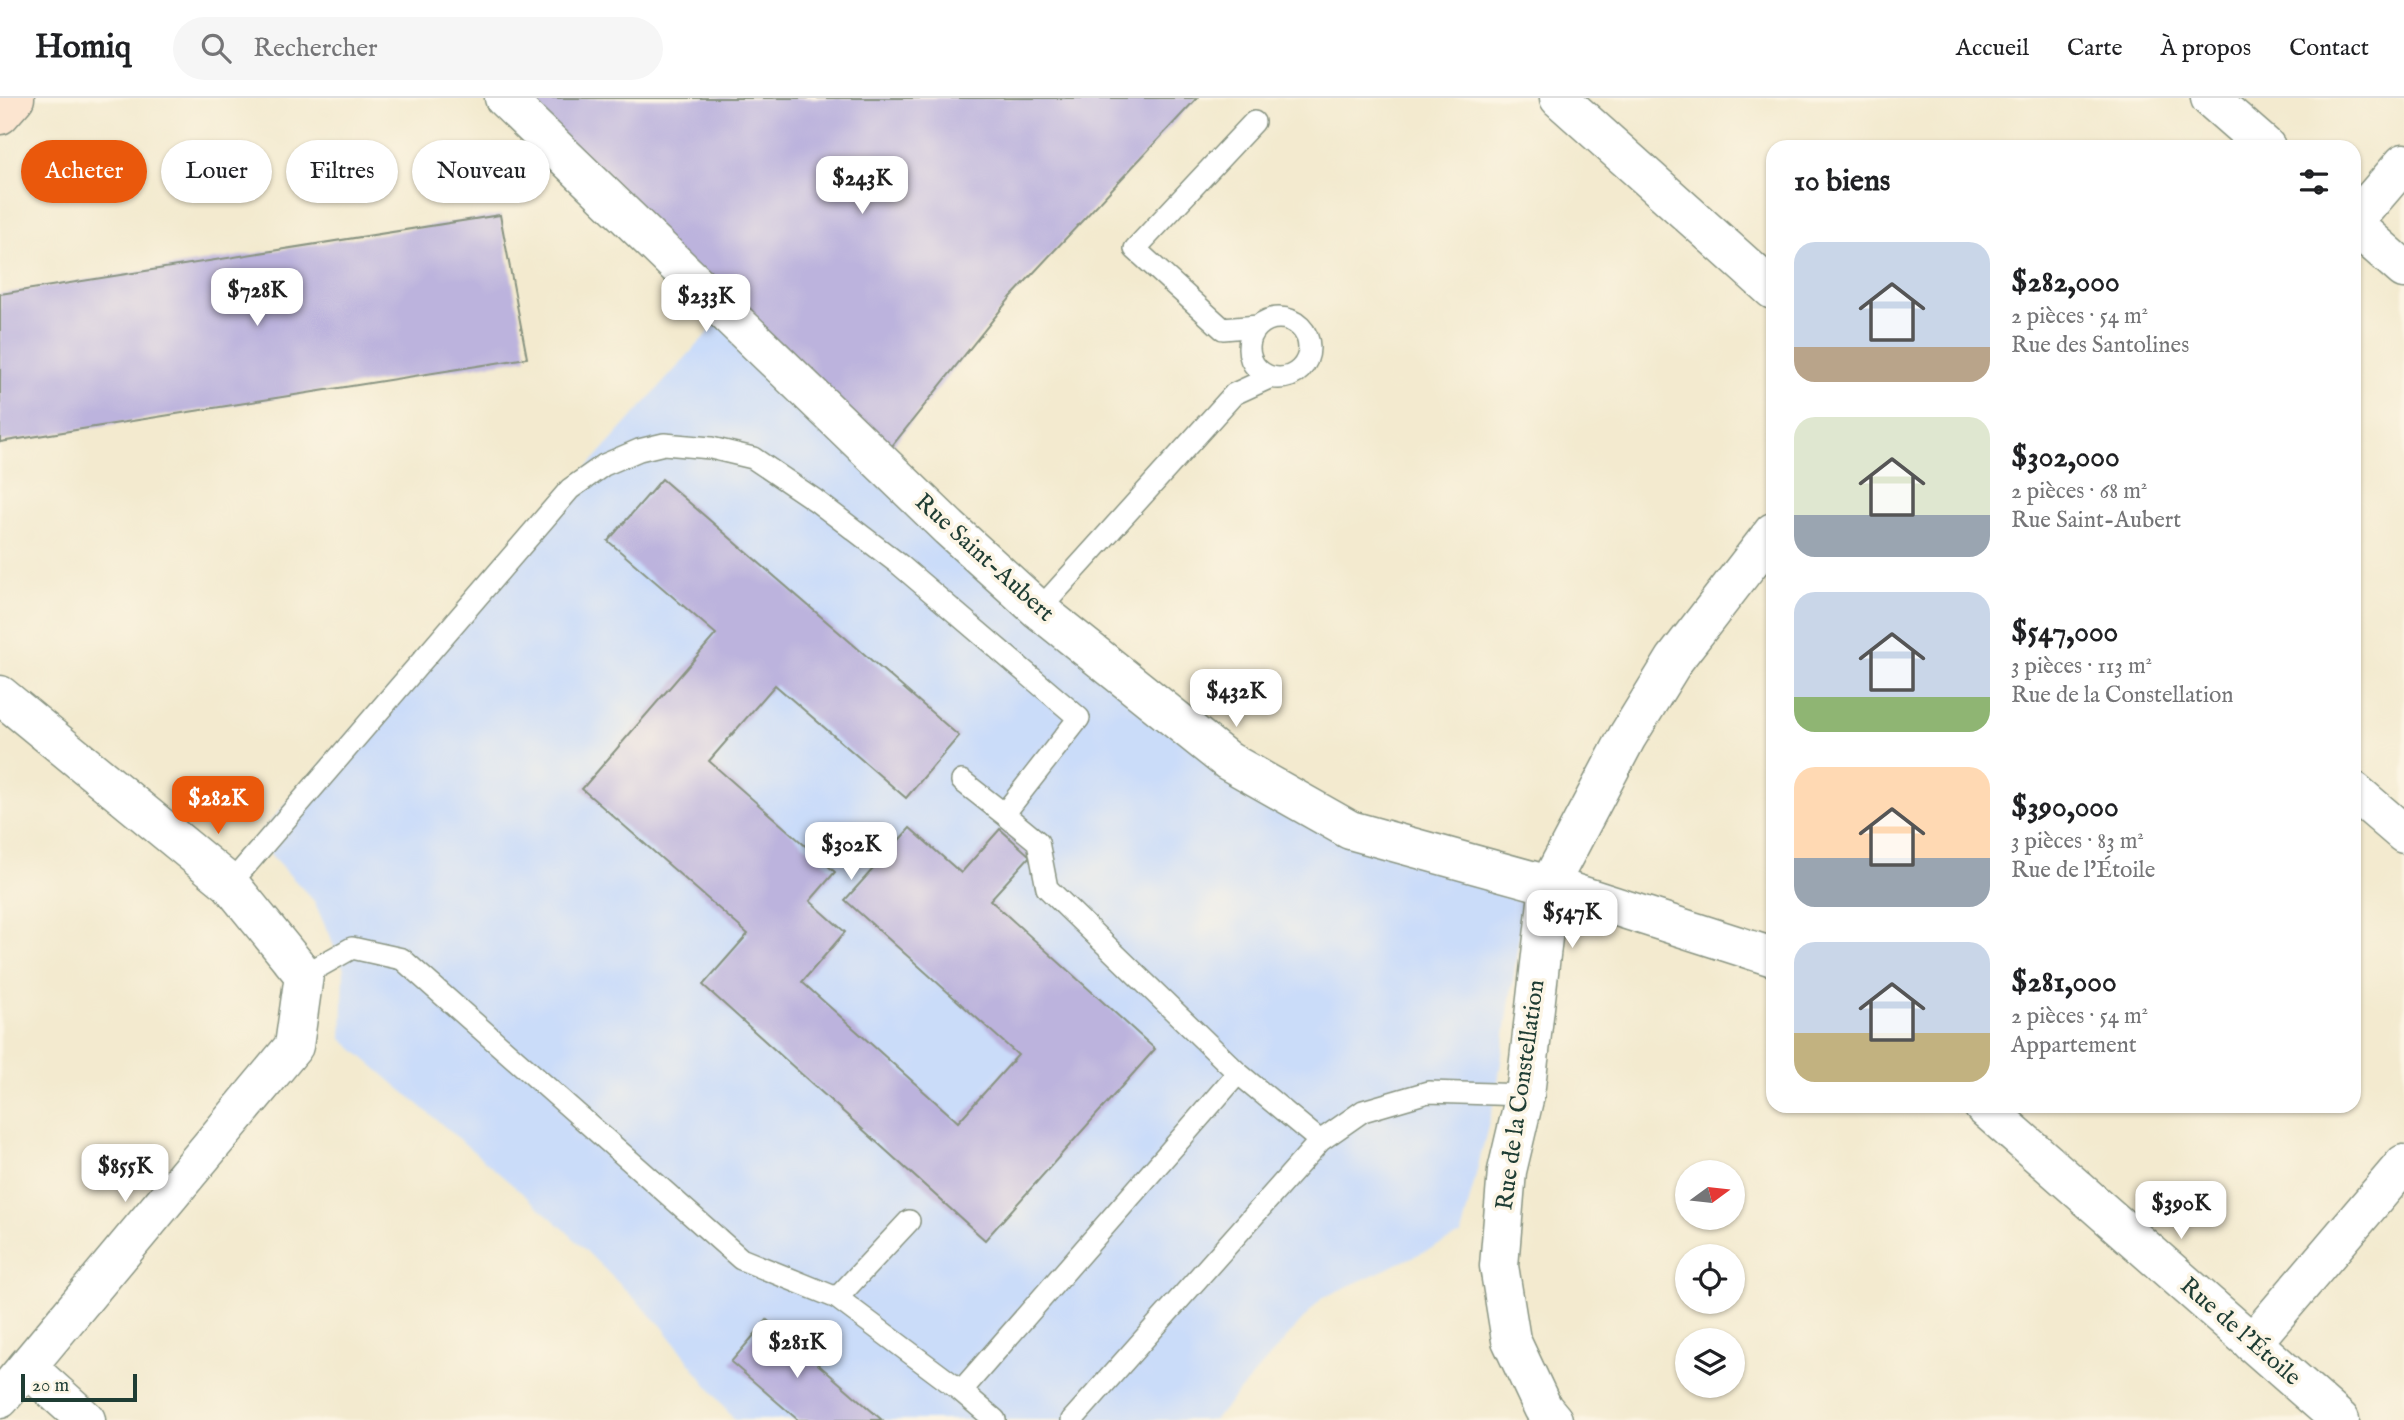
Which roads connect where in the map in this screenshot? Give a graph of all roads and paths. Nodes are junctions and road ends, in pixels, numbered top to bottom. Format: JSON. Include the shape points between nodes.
{"nodes":[{"id":1,"x":15,"y":98,"type":"edge"},
{"id":2,"x":504,"y":98,"type":"edge"},
{"id":3,"x":1559,"y":98,"type":"edge"},
{"id":4,"x":2210,"y":98,"type":"edge"},
{"id":5,"x":0,"y":115,"type":"edge"},
{"id":6,"x":1254,"y":122,"type":"dead end"},
{"id":7,"x":2258,"y":140,"type":"edge"},
{"id":8,"x":2404,"y":163,"type":"edge"},
{"id":9,"x":2361,"y":215,"type":"edge"},
{"id":10,"x":2361,"y":229,"type":"edge"},
{"id":11,"x":2404,"y":269,"type":"edge"},
{"id":12,"x":1766,"y":284,"type":"edge"},
{"id":13,"x":1258,"y":326,"type":"junction"},
{"id":14,"x":1271,"y":377,"type":"junction"},
{"id":15,"x":1766,"y":541,"type":"edge"},
{"id":16,"x":1039,"y":610,"type":"junction"},
{"id":17,"x":0,"y":695,"type":"edge"},
{"id":18,"x":962,"y":780,"type":"dead end"},
{"id":19,"x":2361,"y":798,"type":"edge"},
{"id":20,"x":1004,"y":814,"type":"junction"},
{"id":21,"x":2404,"y":834,"type":"edge"},
{"id":22,"x":230,"y":884,"type":"junction"},
{"id":23,"x":1549,"y":885,"type":"junction"},
{"id":24,"x":1766,"y":955,"type":"edge"},
{"id":25,"x":304,"y":975,"type":"junction"},
{"id":26,"x":1238,"y":1073,"type":"junction"},
{"id":27,"x":1525,"y":1095,"type":"junction"},
{"id":28,"x":1991,"y":1113,"type":"edge"},
{"id":29,"x":1320,"y":1141,"type":"junction"},
{"id":30,"x":2404,"y":1164,"type":"edge"},
{"id":31,"x":909,"y":1221,"type":"dead end"},
{"id":32,"x":837,"y":1298,"type":"junction"},
{"id":33,"x":2252,"y":1343,"type":"junction"},
{"id":34,"x":8,"y":1388,"type":"edge"},
{"id":35,"x":961,"y":1391,"type":"junction"},
{"id":36,"x":86,"y":1420,"type":"edge"},
{"id":37,"x":995,"y":1420,"type":"edge"},
{"id":38,"x":1072,"y":1420,"type":"edge"},
{"id":39,"x":1552,"y":1420,"type":"edge"},
{"id":40,"x":2340,"y":1420,"type":"edge"}],
"edges":[{"from":1,"to":5,"type":"main road"},
{"from":2,"to":16,"type":"street","name":"Rue Saint-Aubert"},
{"from":3,"to":12,"type":"street"},
{"from":4,"to":7,"type":"street"},
{"from":6,"to":13,"type":"lane","via":[[1135,249],[1223,329]]},
{"from":8,"to":9,"type":"street"},
{"from":10,"to":11,"type":"street"},
{"from":13,"to":14,"type":"lane","via":[[1249,345],[1251,360]]},
{"from":13,"to":14,"type":"lane","via":[[1286,319],[1297,325],[1308,344],[1298,371]]},
{"from":14,"to":16,"type":"lane","via":[[1234,394]]},
{"from":15,"to":23,"type":"street","name":"Rue de la Constellation","via":[[1675,659],[1627,737]]},
{"from":16,"to":23,"type":"street","name":"Rue Saint-Aubert","via":[[1228,761],[1350,831]]},
{"from":17,"to":22,"type":"street"},
{"from":18,"to":20,"type":"lane"},
{"from":19,"to":21,"type":"street"},
{"from":20,"to":22,"type":"lane","via":[[1079,718],[900,565],[754,458],[664,444],[604,465],[570,489]]},
{"from":20,"to":26,"type":"lane","via":[[1038,842],[1047,888]]},
{"from":22,"to":25,"type":"street"},
{"from":23,"to":24,"type":"street"},
{"from":23,"to":27,"type":"street","name":"Rue de la Constellation"},
{"from":25,"to":32,"type":"lane","via":[[352,948],[402,959],[741,1259]]},
{"from":25,"to":34,"type":"street","via":[[294,1046]]},
{"from":26,"to":29,"type":"lane"},
{"from":26,"to":35,"type":"lane"},
{"from":27,"to":29,"type":"lane","via":[[1428,1091],[1363,1111]]},
{"from":27,"to":39,"type":"street","name":"Rue de la Constellation","via":[[1507,1171],[1499,1266],[1511,1340]]},
{"from":28,"to":33,"type":"street","name":"Rue de l'Étoile"},
{"from":29,"to":38,"type":"lane"},
{"from":30,"to":33,"type":"street"},
{"from":31,"to":32,"type":"lane"},
{"from":32,"to":35,"type":"lane"},
{"from":33,"to":40,"type":"street","name":"Rue de l'Étoile"},
{"from":34,"to":36,"type":"street"},
{"from":35,"to":37,"type":"lane"}]}
